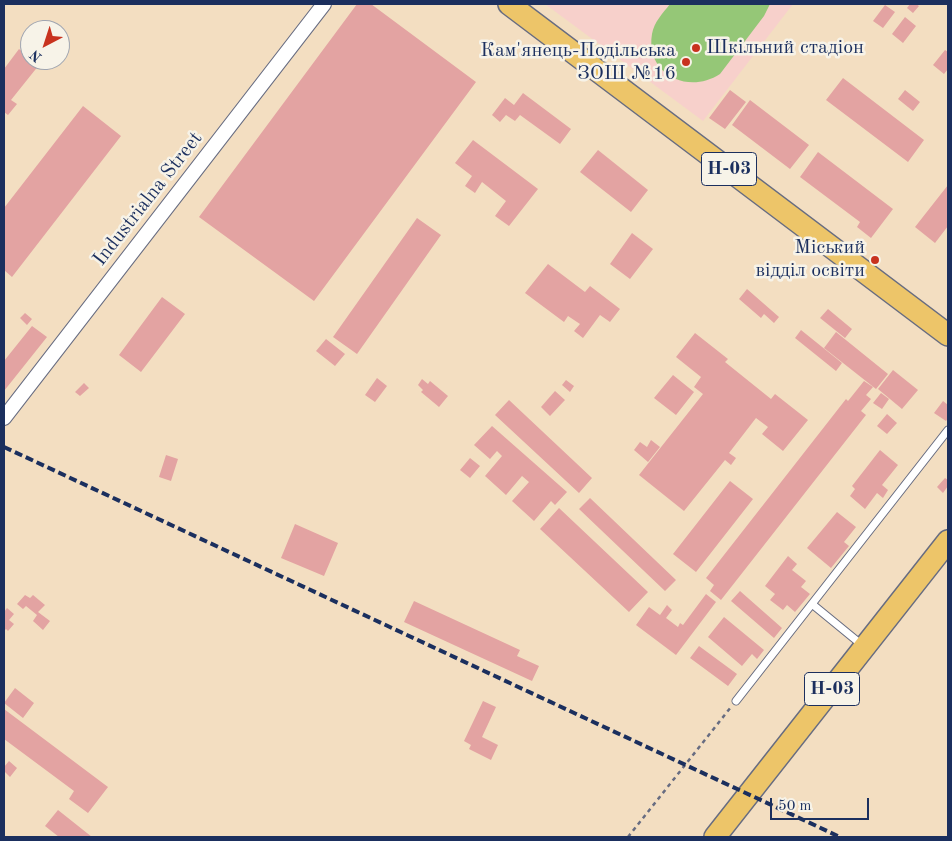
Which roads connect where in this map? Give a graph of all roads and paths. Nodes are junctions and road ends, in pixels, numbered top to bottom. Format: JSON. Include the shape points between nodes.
{"nodes":[{"id":1,"x":324,"y":4,"type":"edge"},
{"id":2,"x":509,"y":4,"type":"edge"},
{"id":3,"x":948,"y":335,"type":"edge"},
{"id":4,"x":4,"y":418,"type":"edge"},
{"id":5,"x":948,"y":430,"type":"edge"},
{"id":6,"x":948,"y":541,"type":"edge"},
{"id":7,"x":812,"y":604,"type":"junction"},
{"id":8,"x":865,"y":647,"type":"junction"},
{"id":9,"x":736,"y":701,"type":"joint"},
{"id":10,"x":628,"y":837,"type":"edge"},
{"id":11,"x":716,"y":837,"type":"edge"}],
"edges":[{"from":1,"to":4,"type":"street","name":"Industrialna Street"},
{"from":2,"to":3,"type":"main road","number":"Н-03"},
{"from":5,"to":7,"type":"lane"},
{"from":6,"to":8,"type":"main road","number":"Н-03"},
{"from":7,"to":8,"type":"lane"},
{"from":7,"to":9,"type":"lane"},
{"from":8,"to":11,"type":"main road","number":"Н-03"},
{"from":9,"to":10,"type":"path"}]}
